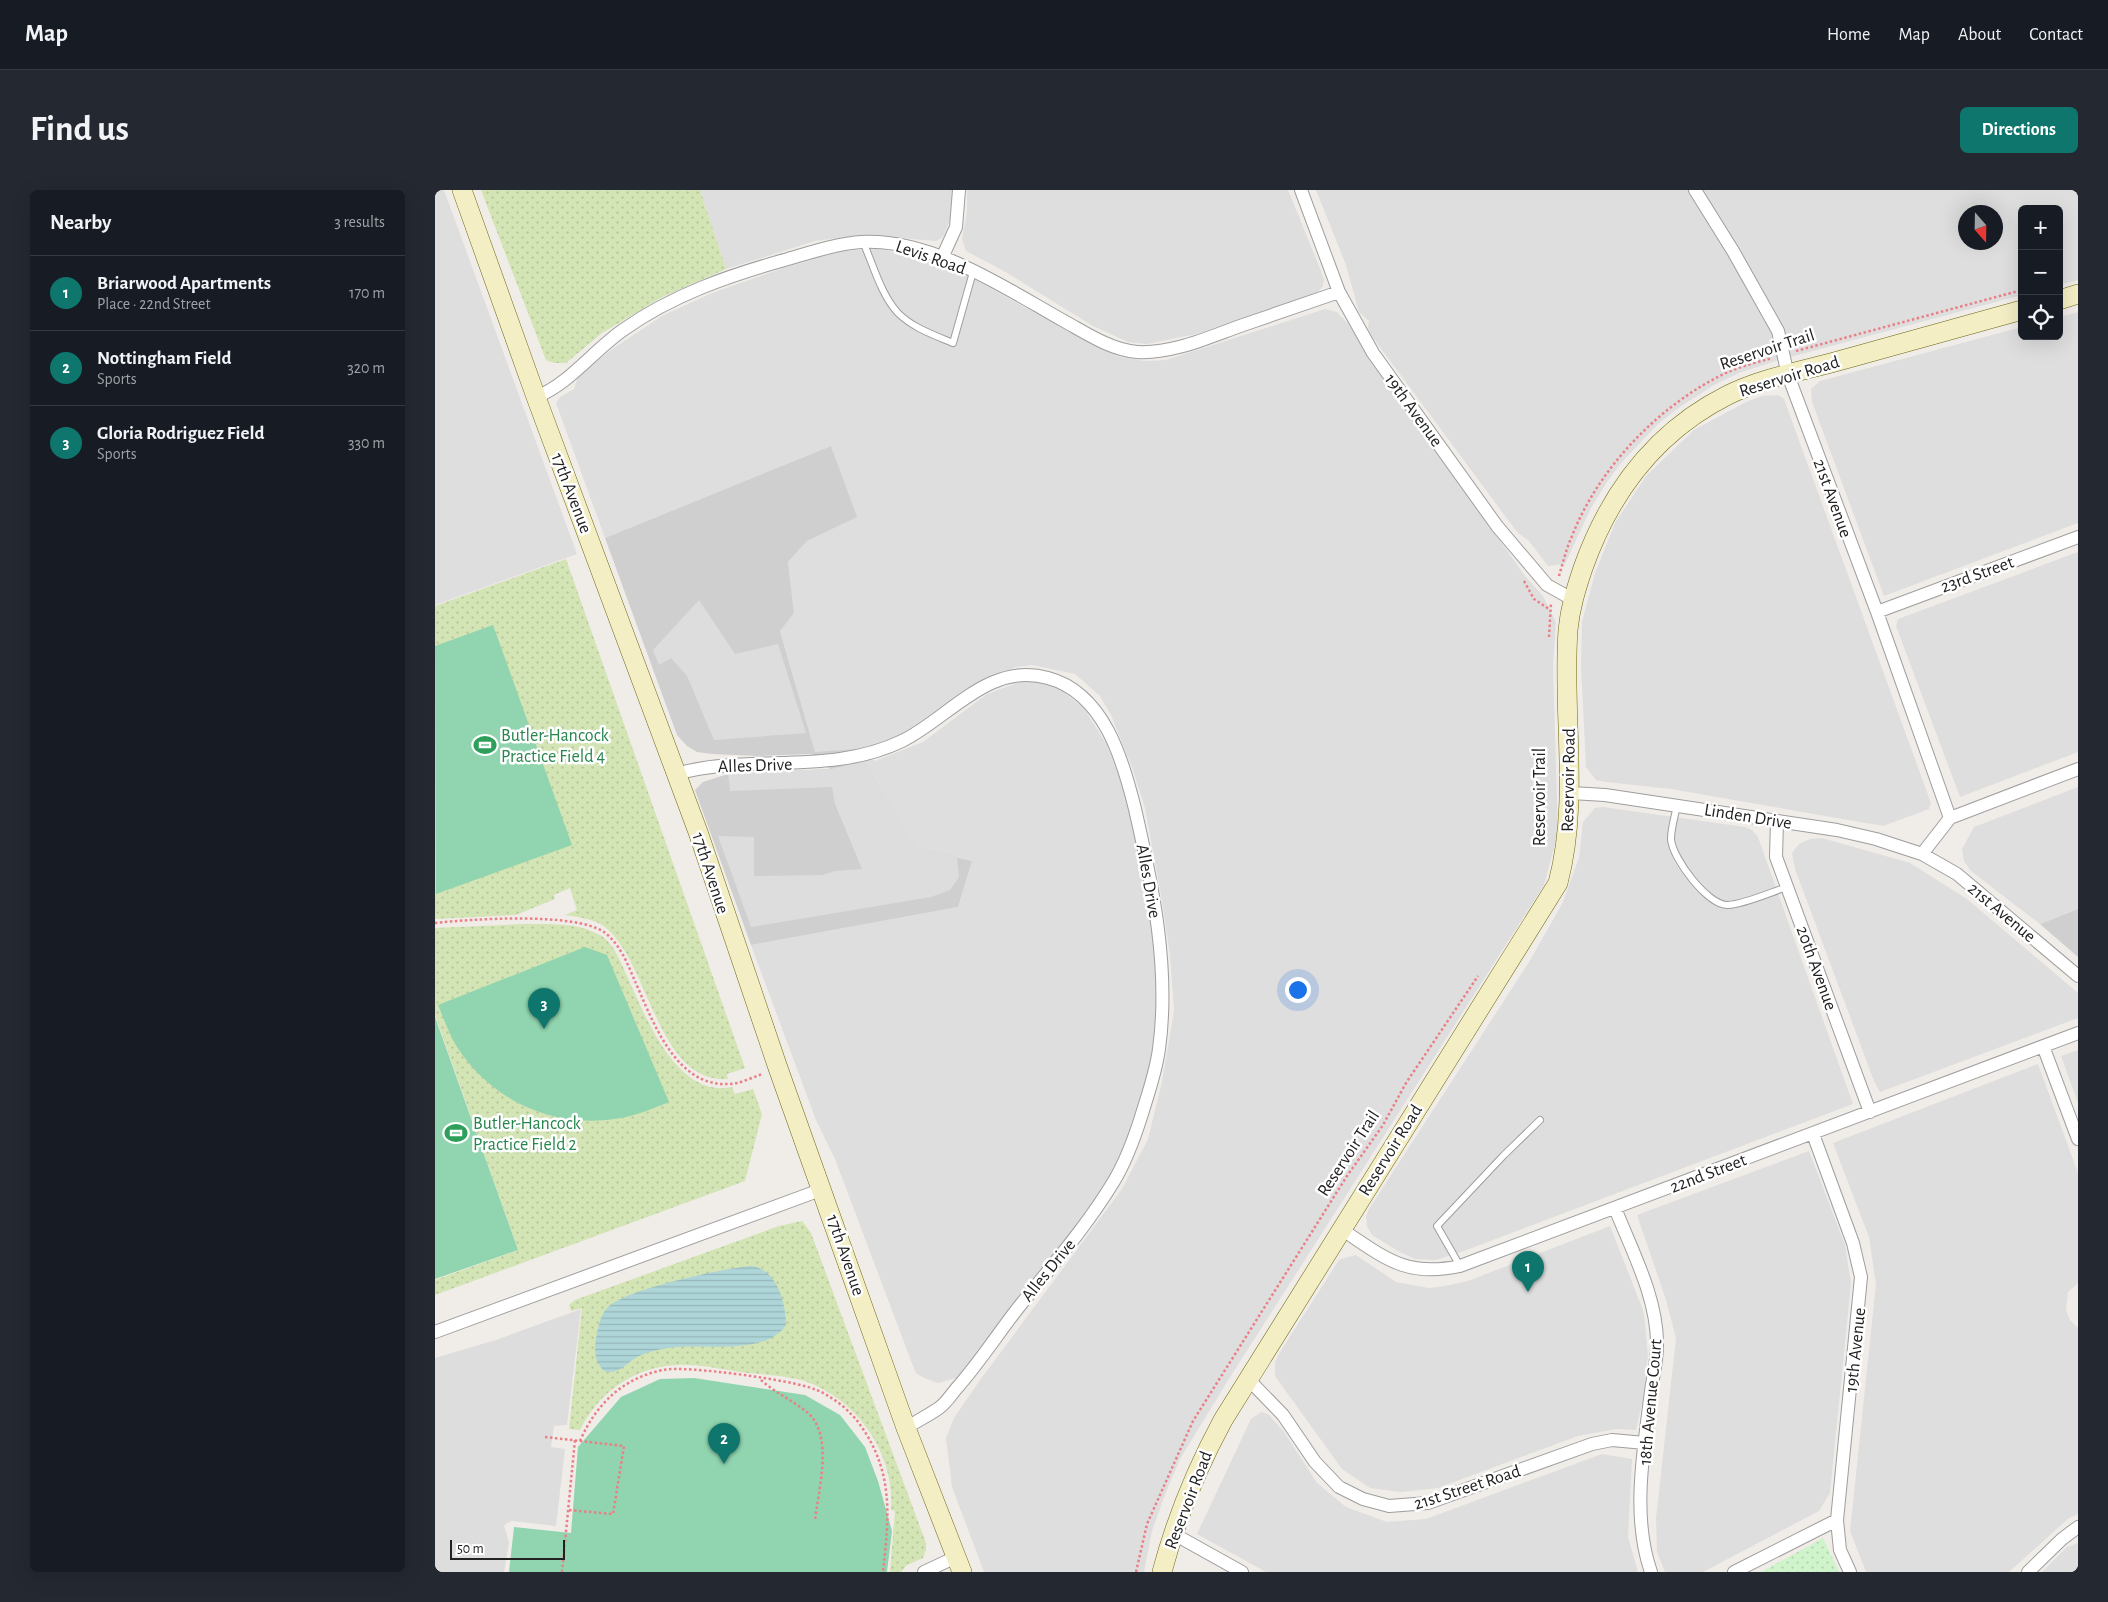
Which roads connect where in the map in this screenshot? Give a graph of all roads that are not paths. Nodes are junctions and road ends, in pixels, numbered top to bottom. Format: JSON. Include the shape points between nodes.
{"nodes":[{"id":1,"x":462,"y":190,"type":"edge"},
{"id":2,"x":959,"y":190,"type":"edge"},
{"id":3,"x":1301,"y":190,"type":"edge"},
{"id":4,"x":1695,"y":190,"type":"edge"},
{"id":5,"x":863,"y":242,"type":"junction"},
{"id":6,"x":942,"y":258,"type":"junction"},
{"id":7,"x":973,"y":272,"type":"junction"},
{"id":8,"x":1339,"y":292,"type":"junction"},
{"id":9,"x":2078,"y":294,"type":"edge"},
{"id":10,"x":2063,"y":299,"type":"edge"},
{"id":11,"x":2018,"y":311,"type":"edge"},
{"id":12,"x":1788,"y":375,"type":"junction"},
{"id":13,"x":536,"y":397,"type":"junction"},
{"id":14,"x":2078,"y":536,"type":"edge"},
{"id":15,"x":1572,"y":599,"type":"junction"},
{"id":16,"x":1877,"y":612,"type":"junction"},
{"id":17,"x":2078,"y":769,"type":"edge"},
{"id":18,"x":677,"y":774,"type":"junction"},
{"id":19,"x":1571,"y":792,"type":"junction"},
{"id":20,"x":1677,"y":805,"type":"junction"},
{"id":21,"x":1950,"y":818,"type":"junction"},
{"id":22,"x":1777,"y":821,"type":"junction"},
{"id":23,"x":1922,"y":854,"type":"junction"},
{"id":24,"x":1787,"y":886,"type":"junction"},
{"id":25,"x":2078,"y":976,"type":"edge"},
{"id":26,"x":2078,"y":1033,"type":"edge"},
{"id":27,"x":2043,"y":1046,"type":"junction"},
{"id":28,"x":1870,"y":1112,"type":"junction"},
{"id":29,"x":1540,"y":1120,"type":"dead end"},
{"id":30,"x":1813,"y":1134,"type":"junction"},
{"id":31,"x":2078,"y":1139,"type":"edge"},
{"id":32,"x":823,"y":1190,"type":"junction"},
{"id":33,"x":1615,"y":1208,"type":"junction"},
{"id":34,"x":1341,"y":1229,"type":"junction"},
{"id":35,"x":1460,"y":1266,"type":"junction"},
{"id":36,"x":435,"y":1332,"type":"edge"},
{"id":37,"x":1249,"y":1380,"type":"junction"},
{"id":38,"x":906,"y":1428,"type":"junction"},
{"id":39,"x":1645,"y":1443,"type":"junction"},
{"id":40,"x":1837,"y":1520,"type":"junction"},
{"id":41,"x":2078,"y":1527,"type":"edge"},
{"id":42,"x":1172,"y":1533,"type":"junction"},
{"id":43,"x":959,"y":1565,"type":"edge"},
{"id":44,"x":924,"y":1572,"type":"edge"},
{"id":45,"x":1162,"y":1572,"type":"edge"},
{"id":46,"x":1242,"y":1572,"type":"edge"},
{"id":47,"x":1651,"y":1572,"type":"edge"},
{"id":48,"x":1734,"y":1572,"type":"edge"},
{"id":49,"x":1850,"y":1572,"type":"edge"},
{"id":50,"x":2028,"y":1572,"type":"edge"}],
"edges":[{"from":1,"to":13,"type":"street","name":"17th Avenue"},
{"from":2,"to":6,"type":"street","via":[[955,227]]},
{"from":3,"to":8,"type":"street","name":"19th Avenue"},
{"from":4,"to":12,"type":"street","name":"21st Avenue","via":[[1778,331]]},
{"from":5,"to":6,"type":"street","name":"Levis Road","via":[[905,245]]},
{"from":5,"to":7,"type":"lane","via":[[898,313],[923,330],[953,343]]},
{"from":5,"to":13,"type":"street","name":"Levis Road","via":[[817,250],[701,288],[643,316],[594,353],[553,390]]},
{"from":6,"to":7,"type":"street","name":"Levis Road"},
{"from":7,"to":8,"type":"street","name":"Levis Road","via":[[1100,341],[1137,352],[1186,346]]},
{"from":8,"to":15,"type":"street","name":"19th Avenue","via":[[1373,353],[1497,526],[1547,585]]},
{"from":9,"to":10,"type":"street"},
{"from":11,"to":12,"type":"street","name":"Reservoir Road"},
{"from":12,"to":15,"type":"street","name":"Reservoir Road","via":[[1728,395],[1680,424],[1655,447],[1634,470],[1596,532]]},
{"from":12,"to":16,"type":"street","name":"21st Avenue"},
{"from":13,"to":18,"type":"street","name":"17th Avenue"},
{"from":14,"to":16,"type":"street","name":"23rd Street"},
{"from":15,"to":19,"type":"street","name":"Reservoir Road","via":[[1568,631]]},
{"from":16,"to":21,"type":"street","name":"21st Avenue"},
{"from":17,"to":21,"type":"street"},
{"from":18,"to":32,"type":"street","name":"17th Avenue"},
{"from":18,"to":38,"type":"street","name":"Alles Drive","via":[[705,767],[839,760],[877,751],[903,741],[980,687],[1004,677],[1029,674],[1050,678],[1076,691],[1095,709],[1116,746],[1129,784],[1148,865],[1159,938],[1162,978],[1159,1049],[1153,1081],[1130,1150],[1115,1181],[1072,1242],[941,1406]]},
{"from":19,"to":20,"type":"street","name":"Linden Drive"},
{"from":19,"to":34,"type":"street","name":"Reservoir Road","via":[[1567,845],[1558,883]]},
{"from":20,"to":22,"type":"street","name":"Linden Drive"},
{"from":20,"to":24,"type":"lane","via":[[1671,839],[1674,852],[1697,885],[1715,902],[1729,905]]},
{"from":21,"to":23,"type":"street"},
{"from":22,"to":23,"type":"street","name":"Linden Drive","via":[[1877,839]]},
{"from":22,"to":24,"type":"street","name":"20th Avenue","via":[[1776,857]]},
{"from":23,"to":25,"type":"street","name":"21st Avenue","via":[[1957,874]]},
{"from":24,"to":28,"type":"street","name":"20th Avenue"},
{"from":26,"to":27,"type":"street","name":"22nd Street"},
{"from":27,"to":28,"type":"street","name":"22nd Street"},
{"from":27,"to":31,"type":"street"},
{"from":28,"to":30,"type":"street","name":"22nd Street"},
{"from":29,"to":35,"type":"lane","via":[[1437,1226]]},
{"from":30,"to":33,"type":"street","name":"22nd Street"},
{"from":30,"to":40,"type":"street","name":"19th Avenue","via":[[1853,1243],[1861,1277]]},
{"from":32,"to":36,"type":"street"},
{"from":32,"to":38,"type":"street","name":"17th Avenue"},
{"from":33,"to":35,"type":"street","name":"22nd Street"},
{"from":33,"to":39,"type":"street","name":"18th Avenue Court","via":[[1655,1319],[1657,1346]]},
{"from":34,"to":35,"type":"street","name":"22nd Street","via":[[1383,1256],[1409,1268],[1438,1270]]},
{"from":34,"to":37,"type":"street","name":"Reservoir Road"},
{"from":37,"to":39,"type":"street","name":"21st Street Road","via":[[1283,1415],[1315,1462],[1339,1487],[1363,1499],[1389,1506],[1428,1503],[1592,1444],[1612,1440]]},
{"from":37,"to":42,"type":"street","name":"Reservoir Road","via":[[1210,1443]]},
{"from":38,"to":43,"type":"street","name":"17th Avenue"},
{"from":39,"to":47,"type":"street","name":"18th Avenue Court","via":[[1641,1505],[1643,1542]]},
{"from":40,"to":48,"type":"street"},
{"from":40,"to":49,"type":"street","name":"19th Avenue","via":[[1840,1550]]},
{"from":41,"to":50,"type":"street"},
{"from":42,"to":45,"type":"street","name":"Reservoir Road"},
{"from":42,"to":46,"type":"street"},
{"from":43,"to":44,"type":"street","name":"17th Avenue"}]}
